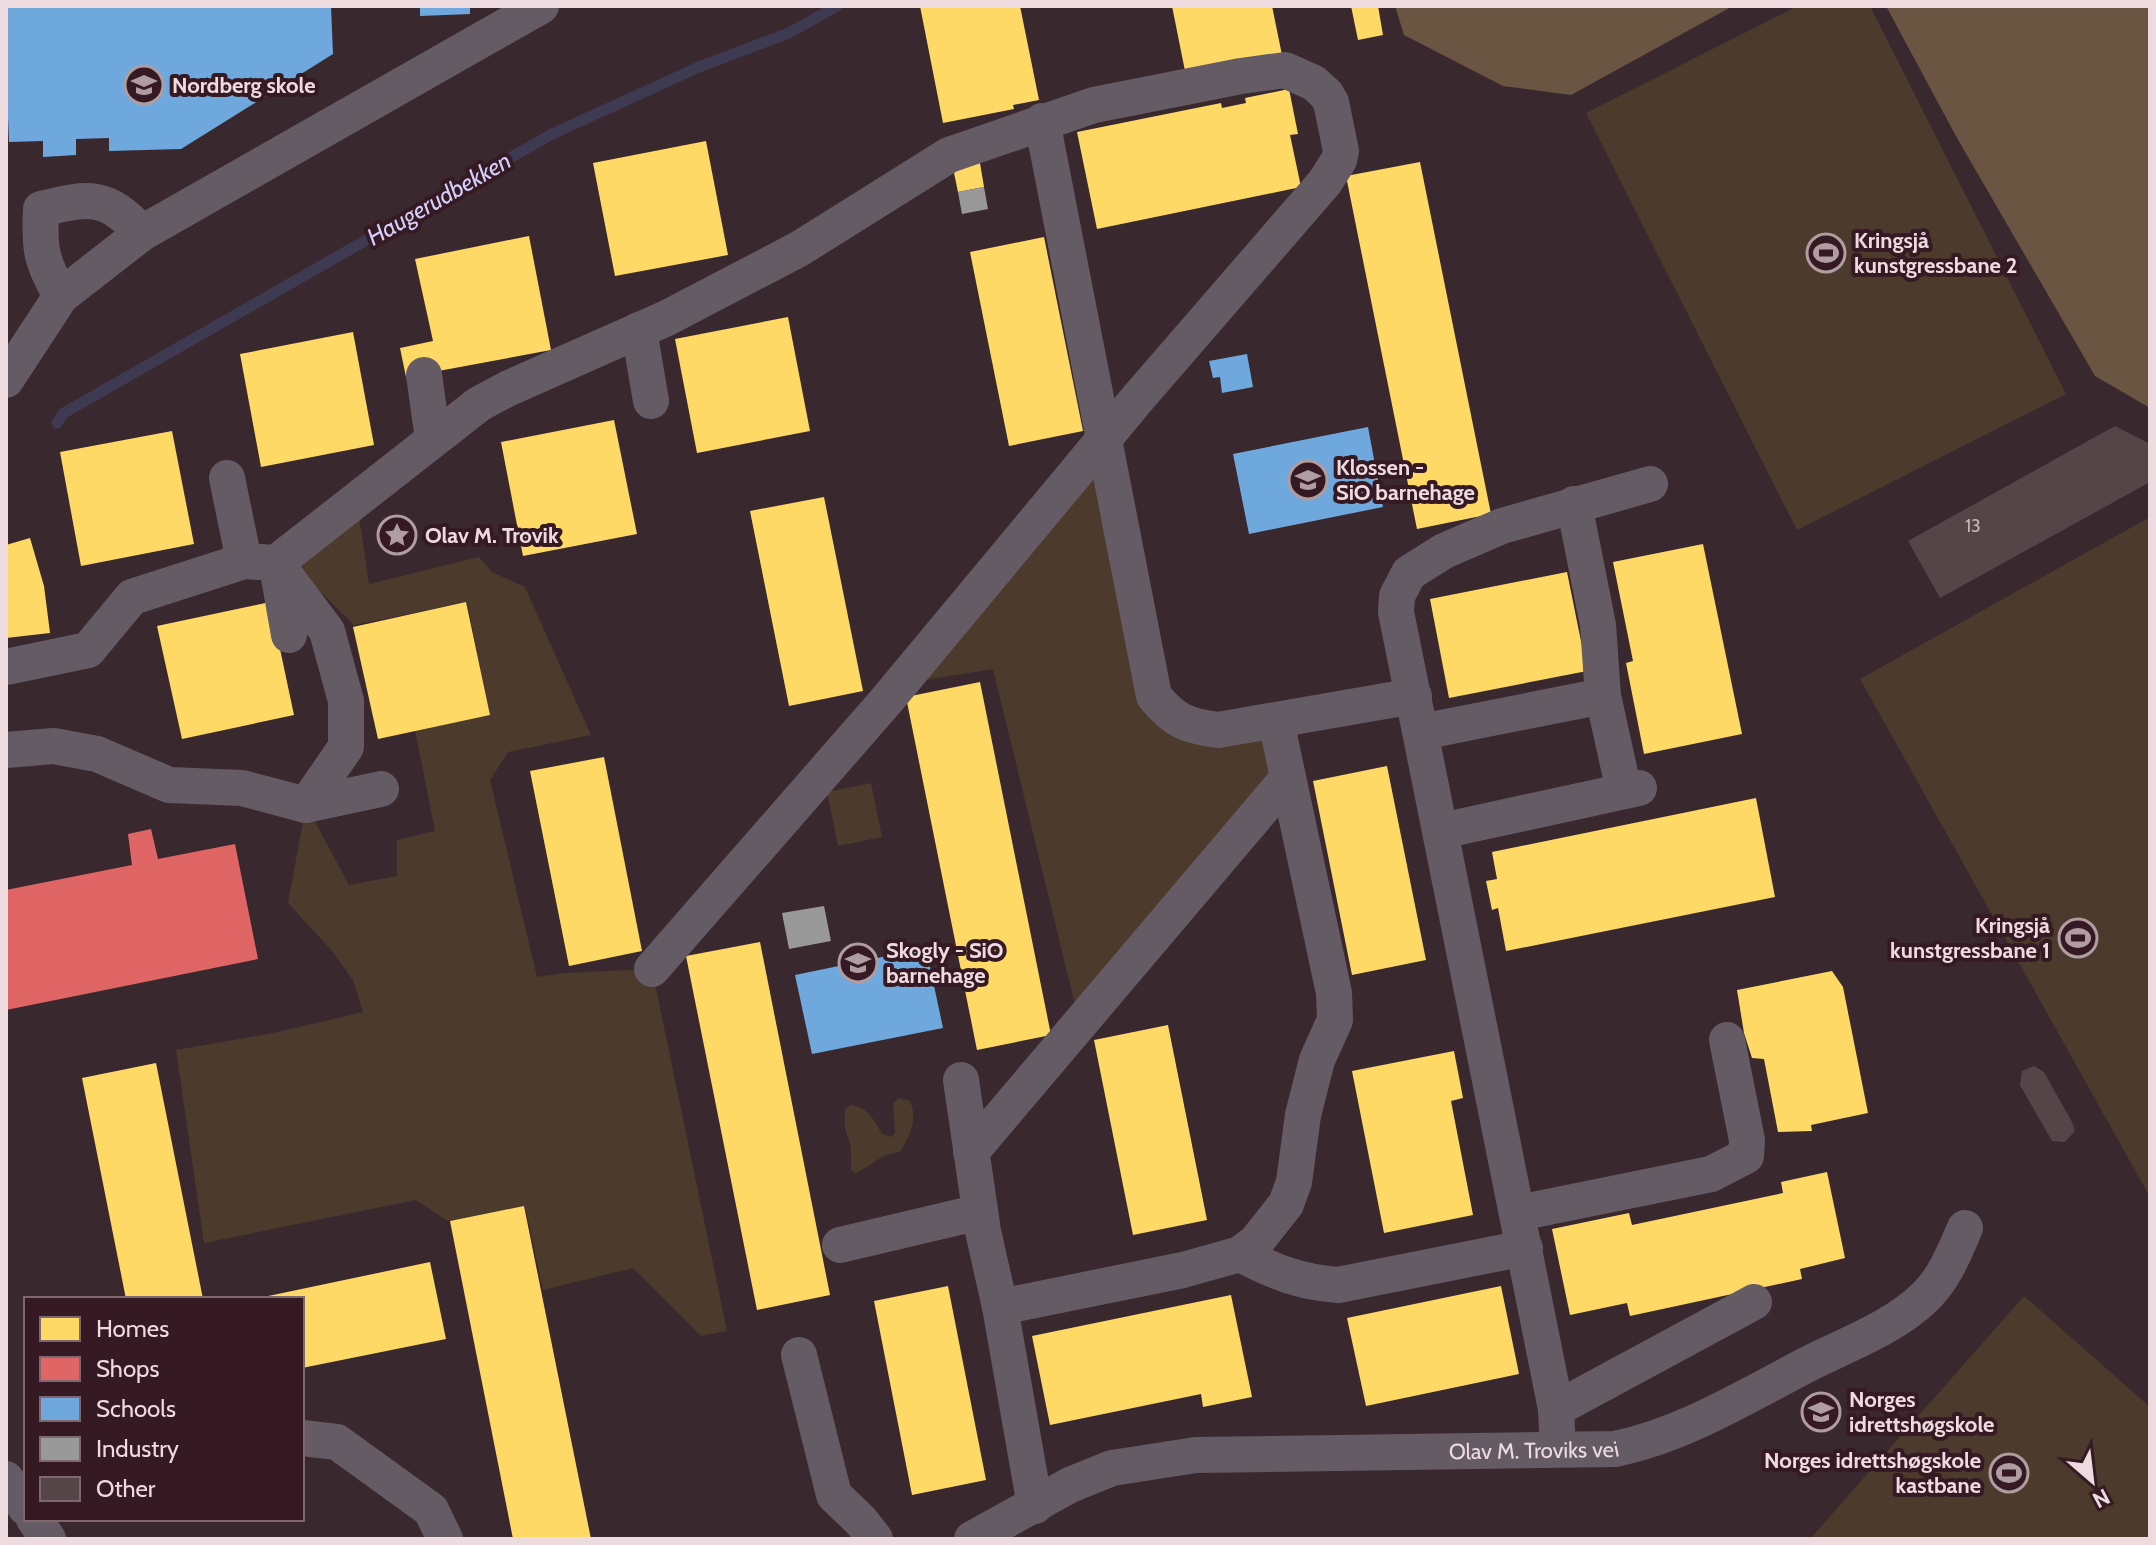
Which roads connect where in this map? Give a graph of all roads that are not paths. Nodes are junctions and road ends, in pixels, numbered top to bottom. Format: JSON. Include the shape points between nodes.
{"nodes":[{"id":1,"x":541,"y":6,"type":"edge"},
{"id":2,"x":1042,"y":121,"type":"junction"},
{"id":3,"x":142,"y":233,"type":"junction"},
{"id":4,"x":61,"y":296,"type":"junction"},
{"id":5,"x":639,"y":330,"type":"junction"},
{"id":6,"x":424,"y":375,"type":"dead end"},
{"id":7,"x":6,"y":380,"type":"edge"},
{"id":8,"x":651,"y":401,"type":"dead end"},
{"id":9,"x":433,"y":439,"type":"junction"},
{"id":10,"x":1104,"y":439,"type":"junction"},
{"id":11,"x":227,"y":478,"type":"dead end"},
{"id":12,"x":1650,"y":484,"type":"dead end"},
{"id":13,"x":1574,"y":504,"type":"junction"},
{"id":14,"x":260,"y":562,"type":"junction"},
{"id":15,"x":289,"y":635,"type":"dead end"},
{"id":16,"x":6,"y":667,"type":"edge"},
{"id":17,"x":1414,"y":696,"type":"junction"},
{"id":18,"x":1603,"y":696,"type":"junction"},
{"id":19,"x":1276,"y":721,"type":"junction"},
{"id":20,"x":1421,"y":732,"type":"junction"},
{"id":21,"x":6,"y":750,"type":"edge"},
{"id":22,"x":1288,"y":778,"type":"junction"},
{"id":23,"x":381,"y":789,"type":"dead end"},
{"id":24,"x":306,"y":805,"type":"junction"},
{"id":25,"x":1441,"y":831,"type":"junction"},
{"id":26,"x":652,"y":969,"type":"dead end"},
{"id":27,"x":1727,"y":1040,"type":"dead end"},
{"id":28,"x":961,"y":1080,"type":"dead end"},
{"id":29,"x":971,"y":1152,"type":"junction"},
{"id":30,"x":980,"y":1212,"type":"junction"},
{"id":31,"x":1518,"y":1213,"type":"junction"},
{"id":32,"x":1965,"y":1228,"type":"dead end"},
{"id":33,"x":840,"y":1245,"type":"dead end"},
{"id":34,"x":1525,"y":1248,"type":"junction"},
{"id":35,"x":1240,"y":1254,"type":"junction"},
{"id":36,"x":1754,"y":1302,"type":"dead end"},
{"id":37,"x":1000,"y":1307,"type":"junction"},
{"id":38,"x":799,"y":1355,"type":"dead end"},
{"id":39,"x":1556,"y":1409,"type":"junction"},
{"id":40,"x":304,"y":1438,"type":"edge"},
{"id":41,"x":1558,"y":1448,"type":"junction"},
{"id":42,"x":6,"y":1479,"type":"edge"},
{"id":43,"x":24,"y":1505,"type":"edge"},
{"id":44,"x":1035,"y":1506,"type":"junction"},
{"id":45,"x":35,"y":1521,"type":"edge"},
{"id":46,"x":48,"y":1539,"type":"edge"},
{"id":47,"x":445,"y":1539,"type":"edge"},
{"id":48,"x":875,"y":1539,"type":"edge"},
{"id":49,"x":972,"y":1539,"type":"edge"}],
"edges":[{"from":1,"to":3,"type":"street"},
{"from":2,"to":5,"type":"street","via":[[949,155],[799,249]]},
{"from":2,"to":10,"type":"street"},
{"from":2,"to":10,"type":"street","via":[[1094,105],[1285,70],[1326,94],[1337,130],[1341,151],[1325,182]]},
{"from":3,"to":4,"type":"street"},
{"from":3,"to":4,"type":"street","via":[[121,211],[84,199],[41,209],[39,245]]},
{"from":4,"to":7,"type":"street"},
{"from":5,"to":8,"type":"street"},
{"from":5,"to":9,"type":"street","via":[[507,389]]},
{"from":6,"to":9,"type":"street"},
{"from":9,"to":14,"type":"street"},
{"from":10,"to":19,"type":"street","via":[[1154,696],[1168,714],[1192,727],[1218,730]]},
{"from":10,"to":26,"type":"street","via":[[886,701]]},
{"from":11,"to":14,"type":"street"},
{"from":12,"to":13,"type":"street"},
{"from":13,"to":17,"type":"street","via":[[1487,532],[1409,573],[1397,596],[1396,612]]},
{"from":13,"to":18,"type":"street","via":[[1598,625]]},
{"from":14,"to":15,"type":"street"},
{"from":14,"to":16,"type":"street","via":[[132,597],[88,650]]},
{"from":14,"to":24,"type":"street","via":[[327,631],[346,701],[346,747]]},
{"from":17,"to":19,"type":"street"},
{"from":17,"to":20,"type":"street"},
{"from":18,"to":20,"type":"street"},
{"from":18,"to":25,"type":"street","via":[[1631,790]]},
{"from":19,"to":22,"type":"street"},
{"from":20,"to":25,"type":"street"},
{"from":21,"to":24,"type":"street","via":[[54,746],[97,754],[169,785],[242,788]]},
{"from":22,"to":29,"type":"street"},
{"from":22,"to":35,"type":"street","via":[[1334,993],[1335,1020],[1317,1060],[1286,1204]]},
{"from":23,"to":24,"type":"street"},
{"from":25,"to":31,"type":"street"},
{"from":27,"to":31,"type":"street","via":[[1746,1156],[1711,1174]]},
{"from":28,"to":29,"type":"street"},
{"from":29,"to":30,"type":"street"},
{"from":30,"to":33,"type":"street"},
{"from":30,"to":37,"type":"street"},
{"from":31,"to":34,"type":"street"},
{"from":32,"to":41,"type":"street","name":"Olav M. Troviks vei","via":[[1946,1271],[1925,1297],[1889,1323],[1660,1437],[1615,1449]]},
{"from":34,"to":35,"type":"street","via":[[1338,1285],[1279,1274]]},
{"from":34,"to":39,"type":"street"},
{"from":35,"to":37,"type":"street"},
{"from":36,"to":39,"type":"street"},
{"from":37,"to":44,"type":"street"},
{"from":38,"to":48,"type":"street","via":[[834,1495]]},
{"from":39,"to":41,"type":"street"},
{"from":40,"to":47,"type":"street","via":[[337,1442],[431,1510]]},
{"from":41,"to":44,"type":"street","name":"Olav M. Troviks vei","via":[[1196,1455],[1112,1468]]},
{"from":42,"to":43,"type":"street"},
{"from":44,"to":49,"type":"street","name":"Olav M. Troviks vei"},
{"from":45,"to":46,"type":"street"}]}
